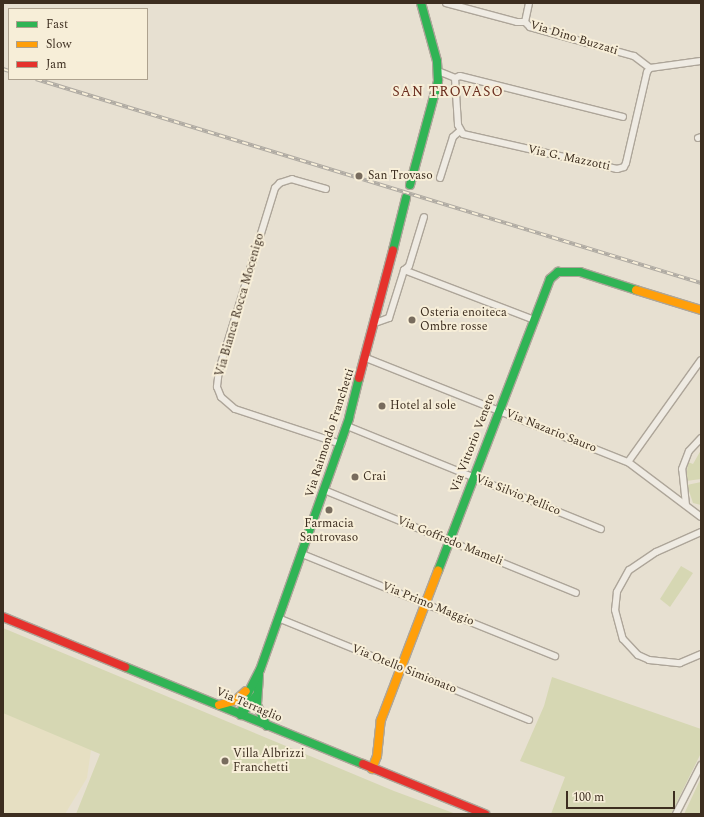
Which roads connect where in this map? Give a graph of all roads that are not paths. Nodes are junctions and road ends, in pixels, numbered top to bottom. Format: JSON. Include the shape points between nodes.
{"nodes":[{"id":1,"x":421,"y":3,"type":"edge"},
{"id":2,"x":446,"y":3,"type":"edge"},
{"id":3,"x":529,"y":3,"type":"edge"},
{"id":4,"x":525,"y":22,"type":"junction"},
{"id":5,"x":701,"y":61,"type":"edge"},
{"id":6,"x":650,"y":68,"type":"junction"},
{"id":7,"x":438,"y":71,"type":"junction"},
{"id":8,"x":455,"y":78,"type":"junction"},
{"id":9,"x":623,"y":117,"type":"dead end"},
{"id":10,"x":460,"y":131,"type":"junction"},
{"id":11,"x":440,"y":178,"type":"dead end"},
{"id":12,"x":410,"y":185,"type":"dead end"},
{"id":13,"x":326,"y":189,"type":"dead end"},
{"id":14,"x":406,"y":198,"type":"dead end"},
{"id":15,"x":424,"y":217,"type":"dead end"},
{"id":16,"x":404,"y":270,"type":"junction"},
{"id":17,"x":701,"y":310,"type":"edge"},
{"id":18,"x":534,"y":320,"type":"junction"},
{"id":19,"x":375,"y":323,"type":"junction"},
{"id":20,"x":366,"y":358,"type":"junction"},
{"id":21,"x":701,"y":360,"type":"edge"},
{"id":22,"x":498,"y":410,"type":"junction"},
{"id":23,"x":347,"y":426,"type":"junction"},
{"id":24,"x":701,"y":438,"type":"edge"},
{"id":25,"x":341,"y":444,"type":"junction"},
{"id":26,"x":628,"y":462,"type":"junction"},
{"id":27,"x":472,"y":476,"type":"junction"},
{"id":28,"x":324,"y":490,"type":"junction"},
{"id":29,"x":686,"y":505,"type":"junction"},
{"id":30,"x":701,"y":517,"type":"edge"},
{"id":31,"x":601,"y":529,"type":"dead end"},
{"id":32,"x":701,"y":532,"type":"edge"},
{"id":33,"x":450,"y":540,"type":"junction"},
{"id":34,"x":302,"y":554,"type":"junction"},
{"id":35,"x":576,"y":592,"type":"dead end"},
{"id":36,"x":425,"y":603,"type":"junction"},
{"id":37,"x":3,"y":616,"type":"edge"},
{"id":38,"x":278,"y":618,"type":"junction"},
{"id":39,"x":701,"y":654,"type":"edge"},
{"id":40,"x":555,"y":656,"type":"dead end"},
{"id":41,"x":400,"y":668,"type":"junction"},
{"id":42,"x":260,"y":670,"type":"junction"},
{"id":43,"x":250,"y":688,"type":"junction"},
{"id":44,"x":256,"y":696,"type":"junction"},
{"id":45,"x":219,"y":705,"type":"junction"},
{"id":46,"x":241,"y":715,"type":"junction"},
{"id":47,"x":529,"y":720,"type":"dead end"},
{"id":48,"x":267,"y":726,"type":"junction"},
{"id":49,"x":701,"y":765,"type":"edge"},
{"id":50,"x":372,"y":768,"type":"junction"},
{"id":51,"x":485,"y":814,"type":"edge"},
{"id":52,"x":676,"y":814,"type":"edge"}],
"edges":[{"from":1,"to":7,"type":"street"},
{"from":2,"to":4,"type":"street","name":"Via Dino Buzzati"},
{"from":3,"to":4,"type":"street"},
{"from":4,"to":6,"type":"street","name":"Via Dino Buzzati","via":[[530,27],[634,56]]},
{"from":5,"to":6,"type":"street"},
{"from":6,"to":10,"type":"street","name":"Via G. Mazzotti","via":[[624,167],[617,169],[467,136]]},
{"from":7,"to":8,"type":"street"},
{"from":7,"to":12,"type":"street","via":[[434,102]]},
{"from":8,"to":9,"type":"street","via":[[460,76]]},
{"from":8,"to":10,"type":"street"},
{"from":10,"to":11,"type":"street","via":[[453,137]]},
{"from":13,"to":25,"type":"street","name":"Via Bianca Rocca Mocenigo","via":[[292,179],[280,183],[275,188],[219,370],[217,387],[221,397],[235,409]]},
{"from":14,"to":19,"type":"street","name":"Via Raimondo Franchetti"},
{"from":15,"to":16,"type":"street","via":[[409,266]]},
{"from":16,"to":18,"type":"street"},
{"from":16,"to":19,"type":"street","via":[[389,318]]},
{"from":17,"to":18,"type":"street","name":"Via Vittorio Veneto","via":[[569,270],[558,272],[550,279]]},
{"from":18,"to":22,"type":"street","name":"Via Vittorio Veneto"},
{"from":19,"to":20,"type":"street","name":"Via Raimondo Franchetti"},
{"from":20,"to":22,"type":"street","name":"Via Nazario Sauro"},
{"from":20,"to":23,"type":"street","name":"Via Raimondo Franchetti"},
{"from":21,"to":26,"type":"street"},
{"from":22,"to":26,"type":"street","name":"Via Nazario Sauro"},
{"from":22,"to":27,"type":"street","name":"Via Vittorio Veneto"},
{"from":23,"to":25,"type":"street","name":"Via Raimondo Franchetti"},
{"from":23,"to":27,"type":"street","name":"Via Silvio Pellico"},
{"from":24,"to":29,"type":"street","via":[[689,451],[682,469]]},
{"from":25,"to":28,"type":"street","name":"Via Raimondo Franchetti"},
{"from":26,"to":29,"type":"street","name":"Via Nazario Sauro"},
{"from":27,"to":31,"type":"street","name":"Via Silvio Pellico"},
{"from":27,"to":33,"type":"street","name":"Via Vittorio Veneto"},
{"from":28,"to":33,"type":"street","name":"Via Goffredo Mameli"},
{"from":28,"to":34,"type":"street","name":"Via Raimondo Franchetti"},
{"from":29,"to":30,"type":"street","name":"Via Nazario Sauro"},
{"from":32,"to":39,"type":"street","via":[[656,552],[630,570],[617,592],[615,610],[618,630],[638,655],[648,660],[680,664]]},
{"from":33,"to":35,"type":"street","name":"Via Goffredo Mameli"},
{"from":33,"to":36,"type":"street","name":"Via Vittorio Veneto"},
{"from":34,"to":36,"type":"street","name":"Via Primo Maggio"},
{"from":34,"to":38,"type":"street","name":"Via Raimondo Franchetti"},
{"from":36,"to":40,"type":"street","name":"Via Primo Maggio"},
{"from":36,"to":41,"type":"street","name":"Via Vittorio Veneto"},
{"from":37,"to":45,"type":"street","name":"Via Terraglio"},
{"from":38,"to":41,"type":"street","name":"Via Otello Simionato"},
{"from":38,"to":42,"type":"street","name":"Via Raimondo Franchetti"},
{"from":41,"to":47,"type":"street","name":"Via Otello Simionato"},
{"from":41,"to":50,"type":"street","name":"Via Vittorio Veneto","via":[[380,725],[377,756]]},
{"from":42,"to":43,"type":"street","name":"Via Raimondo Franchetti"},
{"from":42,"to":44,"type":"street","name":"Via Raimondo Franchetti"},
{"from":43,"to":45,"type":"street","name":"Via Raimondo Franchetti","via":[[236,700]]},
{"from":43,"to":46,"type":"street","name":"Via Raimondo Franchetti"},
{"from":44,"to":46,"type":"street","name":"Via Raimondo Franchetti"},
{"from":44,"to":48,"type":"street","name":"Via Raimondo Franchetti","via":[[257,705]]},
{"from":45,"to":46,"type":"street","name":"Via Terraglio"},
{"from":46,"to":48,"type":"street","name":"Via Terraglio"},
{"from":48,"to":50,"type":"street","name":"Via Terraglio"},
{"from":49,"to":52,"type":"street"},
{"from":50,"to":51,"type":"street","name":"Via Terraglio"}]}
